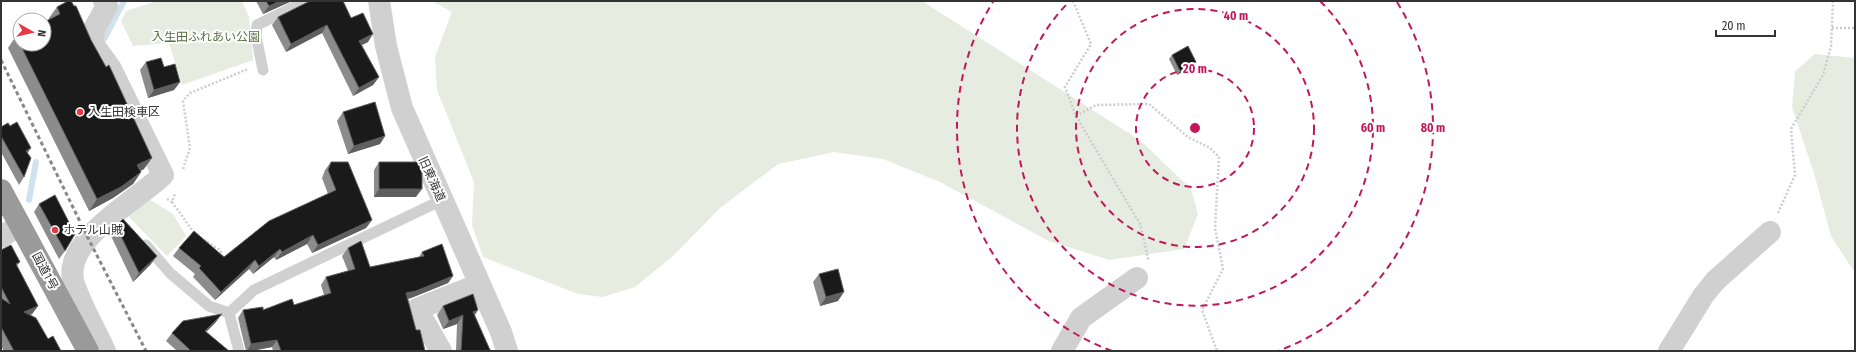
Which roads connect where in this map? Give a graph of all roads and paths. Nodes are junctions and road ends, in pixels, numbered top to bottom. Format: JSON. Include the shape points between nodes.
{"nodes":[{"id":1,"x":104,"y":1,"type":"edge"},
{"id":2,"x":306,"y":1,"type":"edge"},
{"id":3,"x":379,"y":1,"type":"edge"},
{"id":4,"x":1073,"y":1,"type":"edge"},
{"id":5,"x":1833,"y":1,"type":"edge"},
{"id":6,"x":1832,"y":28,"type":"junction"},
{"id":7,"x":1855,"y":28,"type":"edge"},
{"id":8,"x":262,"y":67,"type":"joint"},
{"id":9,"x":1076,"y":116,"type":"junction"},
{"id":10,"x":181,"y":175,"type":"dead end"},
{"id":11,"x":151,"y":187,"type":"junction"},
{"id":12,"x":176,"y":189,"type":"dead end"},
{"id":13,"x":1,"y":190,"type":"edge"},
{"id":14,"x":442,"y":200,"type":"junction"},
{"id":15,"x":172,"y":202,"type":"junction"},
{"id":16,"x":20,"y":225,"type":"junction"},
{"id":17,"x":1770,"y":232,"type":"joint"},
{"id":18,"x":196,"y":235,"type":"edge"},
{"id":19,"x":1,"y":237,"type":"edge"},
{"id":20,"x":140,"y":239,"type":"edge"},
{"id":21,"x":202,"y":239,"type":"edge"},
{"id":22,"x":225,"y":264,"type":"edge"},
{"id":23,"x":1137,"y":278,"type":"joint"},
{"id":24,"x":480,"y":284,"type":"junction"},
{"id":25,"x":229,"y":313,"type":"junction"},
{"id":26,"x":88,"y":351,"type":"edge"},
{"id":27,"x":105,"y":351,"type":"edge"},
{"id":28,"x":239,"y":351,"type":"edge"},
{"id":29,"x":441,"y":351,"type":"edge"},
{"id":30,"x":507,"y":351,"type":"edge"},
{"id":31,"x":1062,"y":351,"type":"edge"},
{"id":32,"x":1217,"y":351,"type":"edge"},
{"id":33,"x":1669,"y":351,"type":"edge"}],
"edges":[{"from":1,"to":11,"type":"street","via":[[107,6],[94,29],[93,44],[111,69],[163,174]]},
{"from":2,"to":8,"type":"lane","via":[[256,26]]},
{"from":3,"to":14,"type":"street","name":"旧東海道","via":[[386,46],[402,108]]},
{"from":4,"to":9,"type":"path","via":[[1091,44],[1065,87]]},
{"from":5,"to":6,"type":"path"},
{"from":6,"to":7,"type":"path"},
{"from":6,"to":17,"type":"path","via":[[1831,46],[1823,75],[1791,130],[1795,175]]},
{"from":8,"to":10,"type":"path","via":[[190,93],[183,101],[190,148]]},
{"from":9,"to":23,"type":"path","via":[[1140,224],[1148,258]]},
{"from":9,"to":32,"type":"path","via":[[1096,105],[1149,104],[1188,137],[1210,148],[1219,157],[1215,228],[1223,269],[1202,310]]},
{"from":11,"to":15,"type":"path"},
{"from":11,"to":27,"type":"street","via":[[121,217],[94,231],[72,264],[74,284]]},
{"from":12,"to":15,"type":"path"},
{"from":13,"to":16,"type":"highway","name":"国道1号"},
{"from":14,"to":24,"type":"street","name":"旧東海道"},
{"from":14,"to":25,"type":"lane","via":[[254,290]]},
{"from":15,"to":18,"type":"path"},
{"from":16,"to":19,"type":"street"},
{"from":16,"to":26,"type":"highway","name":"国道1号"},
{"from":17,"to":33,"type":"street","via":[[1703,296]]},
{"from":20,"to":25,"type":"lane","via":[[170,273],[209,306]]},
{"from":21,"to":22,"type":"path","via":[[220,250]]},
{"from":23,"to":31,"type":"street","via":[[1081,318]]},
{"from":24,"to":29,"type":"street","via":[[417,309]]},
{"from":24,"to":30,"type":"street","name":"旧東海道"},
{"from":25,"to":28,"type":"lane"}]}
